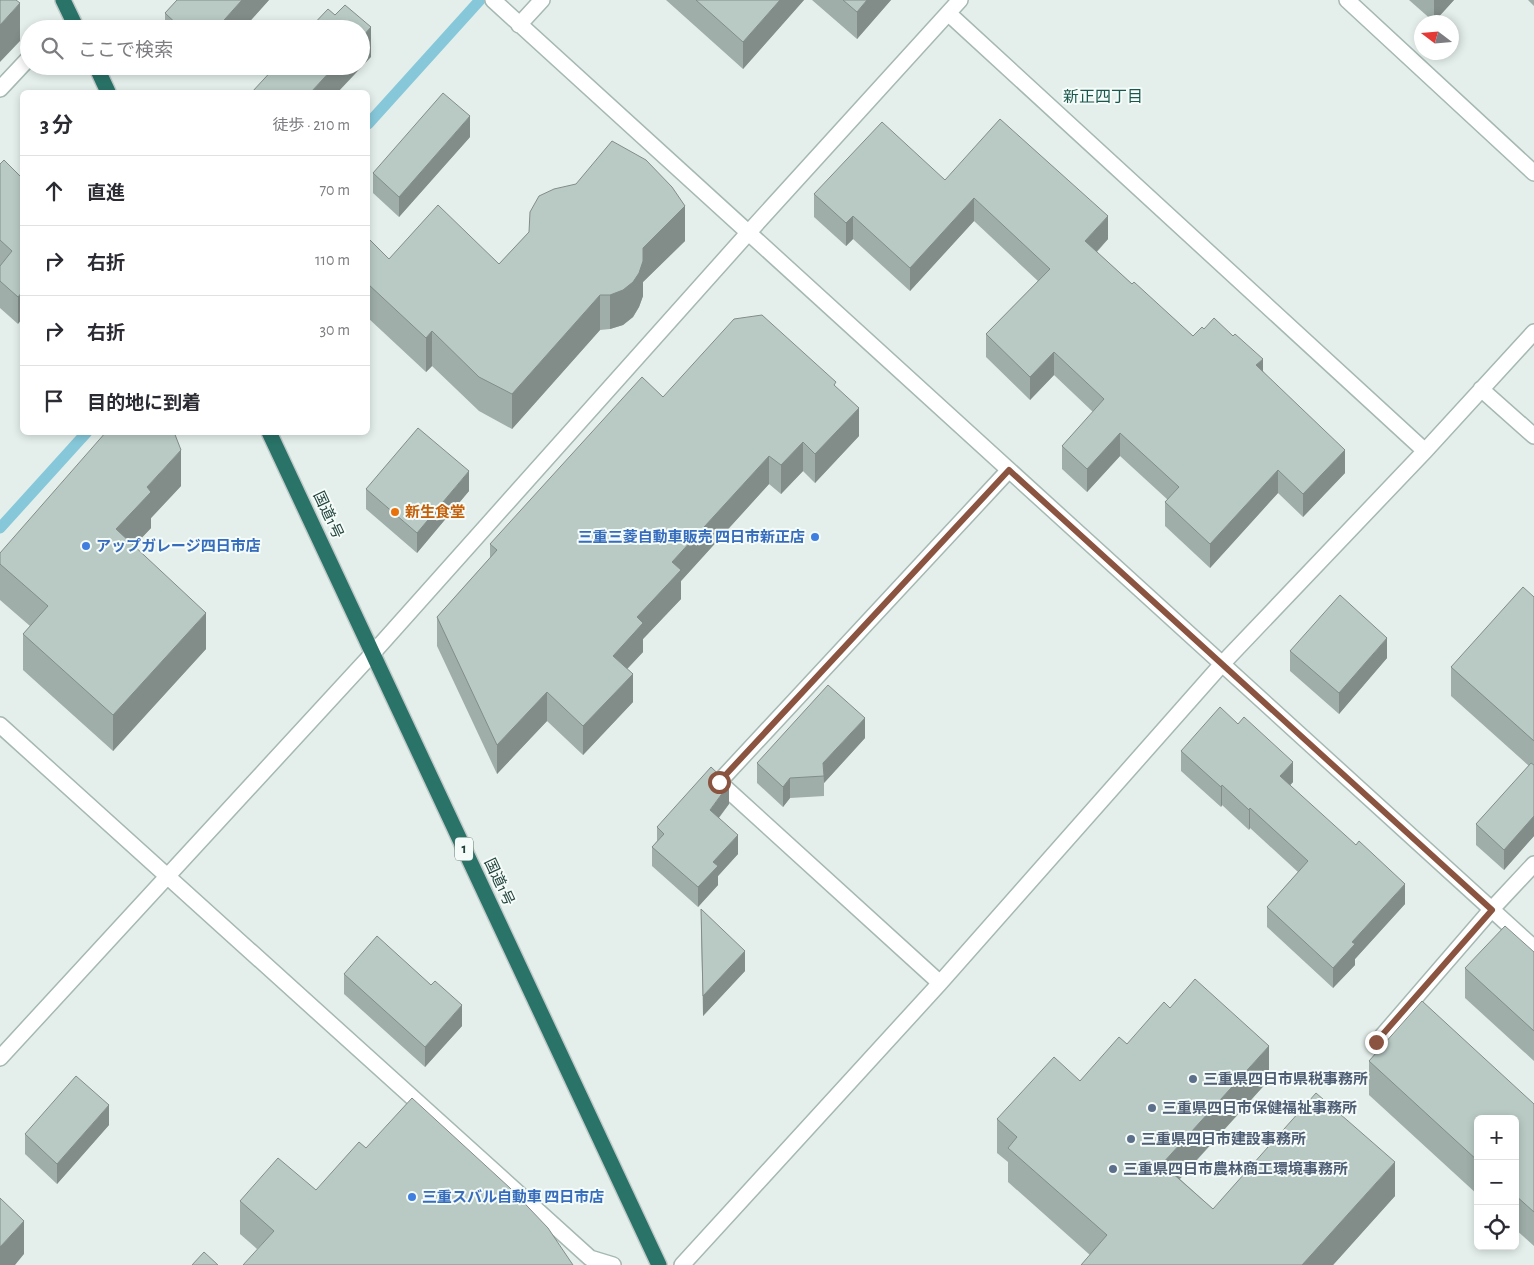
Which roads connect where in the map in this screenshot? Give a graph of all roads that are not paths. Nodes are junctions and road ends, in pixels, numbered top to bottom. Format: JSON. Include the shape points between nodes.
{"nodes":[{"id":1,"x":63,"y":0,"type":"edge"},
{"id":2,"x":493,"y":0,"type":"edge"},
{"id":3,"x":542,"y":0,"type":"edge"},
{"id":4,"x":960,"y":0,"type":"edge"},
{"id":5,"x":1347,"y":0,"type":"edge"},
{"id":6,"x":948,"y":13,"type":"junction"},
{"id":7,"x":70,"y":20,"type":"edge"},
{"id":8,"x":519,"y":25,"type":"junction"},
{"id":9,"x":20,"y":68,"type":"edge"},
{"id":10,"x":100,"y":75,"type":"edge"},
{"id":11,"x":0,"y":90,"type":"edge"},
{"id":12,"x":107,"y":90,"type":"edge"},
{"id":13,"x":1534,"y":172,"type":"edge"},
{"id":14,"x":749,"y":232,"type":"junction"},
{"id":15,"x":1534,"y":332,"type":"edge"},
{"id":16,"x":1481,"y":389,"type":"junction"},
{"id":17,"x":270,"y":435,"type":"edge"},
{"id":18,"x":1534,"y":436,"type":"edge"},
{"id":19,"x":1425,"y":451,"type":"junction"},
{"id":20,"x":1009,"y":470,"type":"junction"},
{"id":21,"x":373,"y":653,"type":"junction"},
{"id":22,"x":1222,"y":664,"type":"junction"},
{"id":23,"x":0,"y":725,"type":"edge"},
{"id":24,"x":1534,"y":864,"type":"edge"},
{"id":25,"x":167,"y":875,"type":"junction"},
{"id":26,"x":1492,"y":910,"type":"junction"},
{"id":27,"x":1534,"y":948,"type":"edge"},
{"id":28,"x":940,"y":983,"type":"junction"},
{"id":29,"x":1376,"y":1042,"type":"dead end"},
{"id":30,"x":0,"y":1058,"type":"edge"},
{"id":31,"x":613,"y":1265,"type":"edge"},
{"id":32,"x":659,"y":1265,"type":"edge"},
{"id":33,"x":682,"y":1265,"type":"edge"}],
"edges":[{"from":1,"to":7,"type":"highway"},
{"from":2,"to":8,"type":"street"},
{"from":3,"to":8,"type":"street"},
{"from":4,"to":6,"type":"street"},
{"from":5,"to":13,"type":"street"},
{"from":6,"to":14,"type":"street"},
{"from":6,"to":19,"type":"street"},
{"from":8,"to":14,"type":"street"},
{"from":9,"to":11,"type":"street"},
{"from":10,"to":12,"type":"highway"},
{"from":14,"to":20,"type":"street"},
{"from":14,"to":21,"type":"street"},
{"from":15,"to":16,"type":"street"},
{"from":16,"to":18,"type":"street"},
{"from":16,"to":19,"type":"street"},
{"from":17,"to":21,"type":"highway","name":"国道1号","number":"1"},
{"from":19,"to":22,"type":"street"},
{"from":20,"to":22,"type":"street"},
{"from":20,"to":28,"type":"street","via":[[719,782]]},
{"from":21,"to":25,"type":"street"},
{"from":21,"to":32,"type":"highway","name":"国道1号","number":"1"},
{"from":22,"to":26,"type":"street"},
{"from":22,"to":28,"type":"street"},
{"from":23,"to":25,"type":"street"},
{"from":24,"to":26,"type":"street"},
{"from":25,"to":30,"type":"street"},
{"from":25,"to":31,"type":"street","via":[[590,1258]]},
{"from":26,"to":27,"type":"street"},
{"from":26,"to":29,"type":"street"},
{"from":28,"to":33,"type":"street"}]}
